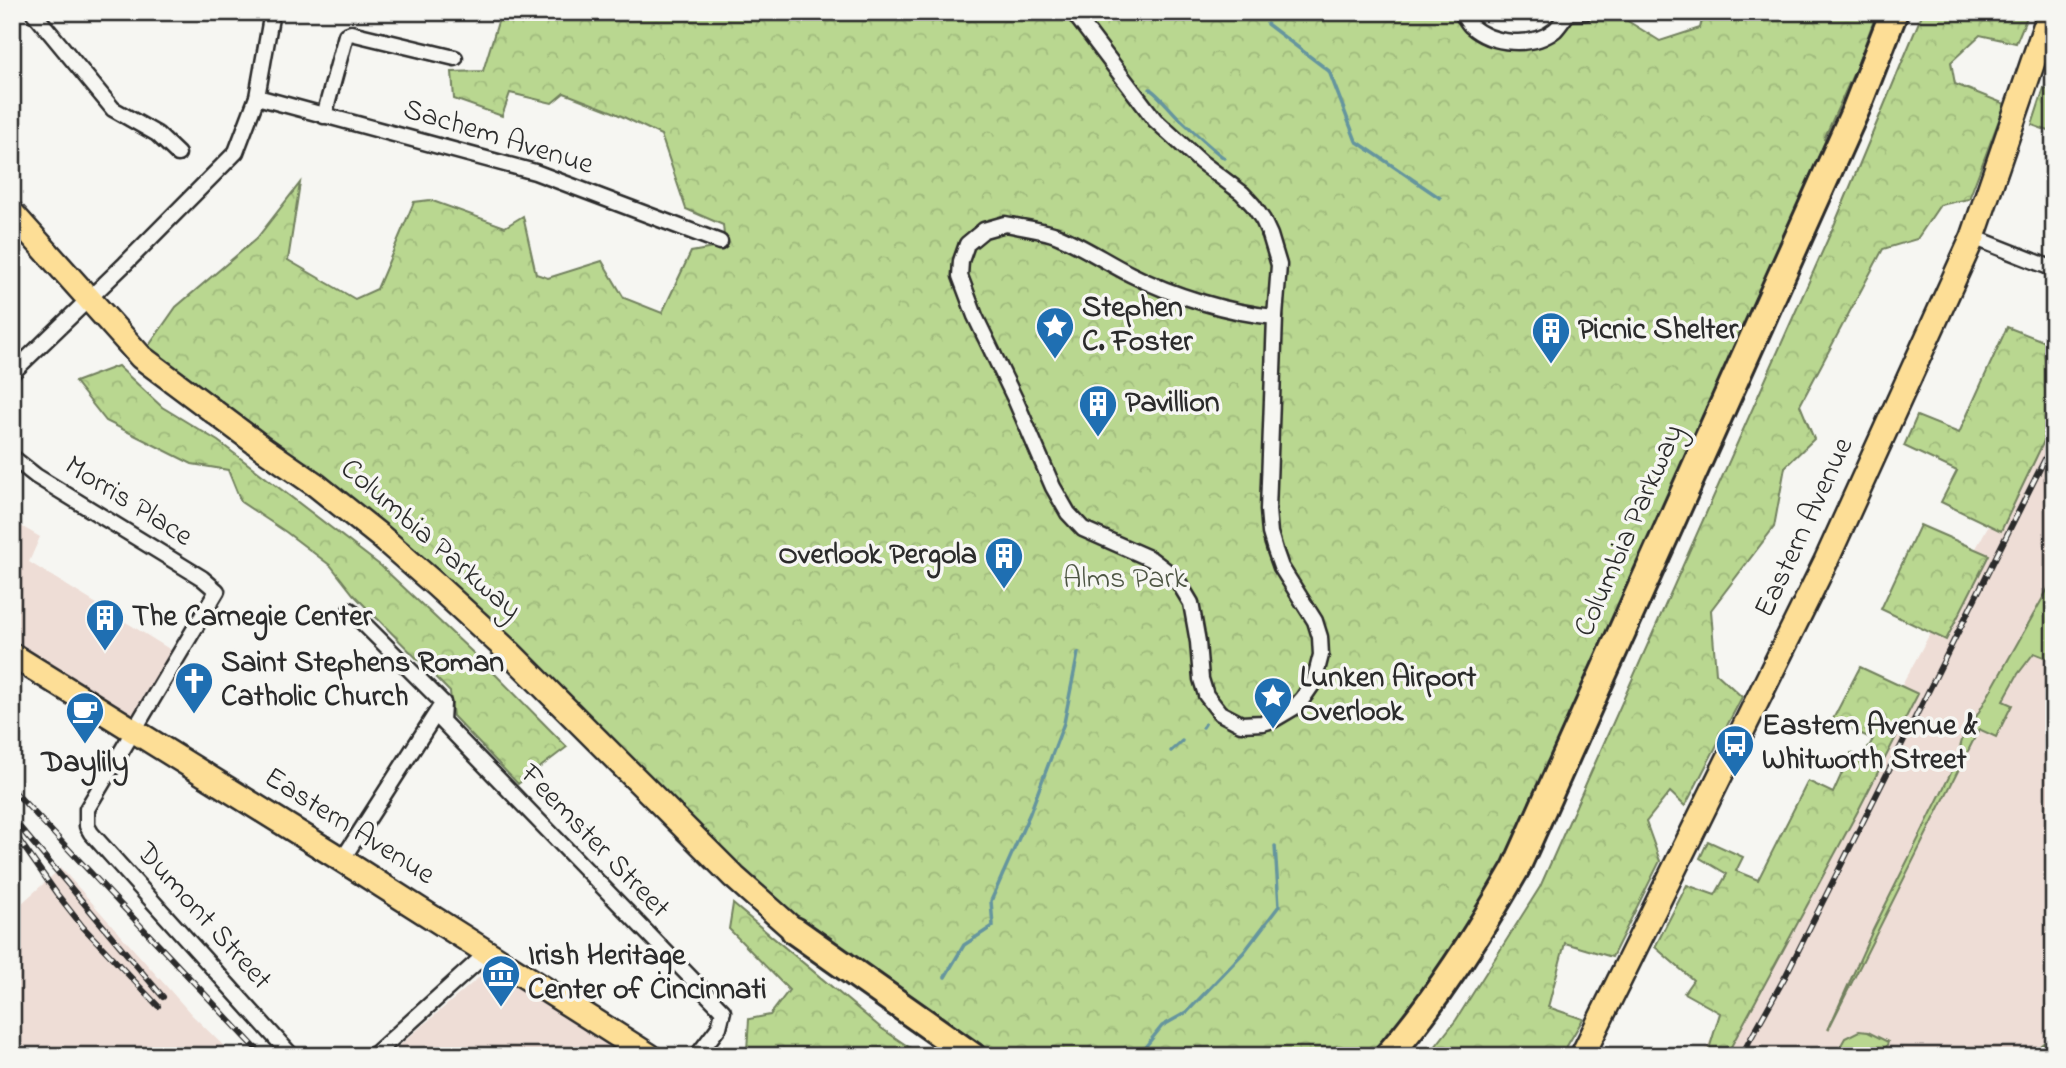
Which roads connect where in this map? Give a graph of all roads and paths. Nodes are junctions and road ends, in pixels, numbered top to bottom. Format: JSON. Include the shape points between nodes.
{"nodes":[{"id":1,"x":33,"y":12,"type":"edge"},
{"id":2,"x":272,"y":12,"type":"edge"},
{"id":3,"x":1073,"y":12,"type":"edge"},
{"id":4,"x":1461,"y":12,"type":"edge"},
{"id":5,"x":1571,"y":12,"type":"edge"},
{"id":6,"x":1585,"y":12,"type":"edge"},
{"id":7,"x":1894,"y":12,"type":"edge"},
{"id":8,"x":1911,"y":12,"type":"edge"},
{"id":9,"x":2050,"y":12,"type":"edge"},
{"id":10,"x":455,"y":58,"type":"dead end"},
{"id":11,"x":257,"y":97,"type":"junction"},
{"id":12,"x":324,"y":116,"type":"junction"},
{"id":13,"x":178,"y":154,"type":"dead end"},
{"id":14,"x":12,"y":212,"type":"edge"},
{"id":15,"x":1973,"y":237,"type":"junction"},
{"id":16,"x":720,"y":242,"type":"dead end"},
{"id":17,"x":2054,"y":269,"type":"edge"},
{"id":18,"x":88,"y":299,"type":"junction"},
{"id":19,"x":1275,"y":317,"type":"junction"},
{"id":20,"x":12,"y":373,"type":"edge"},
{"id":21,"x":12,"y":457,"type":"edge"},
{"id":22,"x":350,"y":610,"type":"dead end"},
{"id":23,"x":12,"y":655,"type":"edge"},
{"id":24,"x":443,"y":703,"type":"junction"},
{"id":25,"x":134,"y":730,"type":"junction"},
{"id":26,"x":342,"y":860,"type":"junction"},
{"id":27,"x":795,"y":931,"type":"junction"},
{"id":28,"x":488,"y":952,"type":"junction"},
{"id":29,"x":292,"y":1056,"type":"edge"},
{"id":30,"x":373,"y":1056,"type":"edge"},
{"id":31,"x":650,"y":1056,"type":"edge"},
{"id":32,"x":697,"y":1056,"type":"edge"},
{"id":33,"x":942,"y":1056,"type":"edge"},
{"id":34,"x":972,"y":1056,"type":"edge"},
{"id":35,"x":1388,"y":1056,"type":"edge"},
{"id":36,"x":1412,"y":1056,"type":"edge"},
{"id":37,"x":1582,"y":1056,"type":"edge"}],
"edges":[{"from":1,"to":13,"type":"street","via":[[113,109],[157,134]]},
{"from":2,"to":11,"type":"street"},
{"from":3,"to":19,"type":"street","via":[[1155,120],[1254,205],[1279,265]]},
{"from":4,"to":5,"type":"street","via":[[1471,26],[1513,43],[1553,31]]},
{"from":5,"to":6,"type":"street"},
{"from":7,"to":35,"type":"highway","name":"Columbia Parkway","via":[[1856,109],[1516,868],[1445,984]]},
{"from":8,"to":36,"type":"highway","name":"Columbia Parkway","via":[[1812,248],[1531,873],[1489,947]]},
{"from":9,"to":15,"type":"main road","name":"Eastern Avenue"},
{"from":10,"to":12,"type":"street","via":[[346,35]]},
{"from":11,"to":12,"type":"street","name":"Sachem Avenue"},
{"from":11,"to":18,"type":"street","via":[[236,152]]},
{"from":12,"to":16,"type":"street","name":"Sachem Avenue","via":[[535,172]]},
{"from":14,"to":18,"type":"main road","name":"Columbia Parkway"},
{"from":15,"to":17,"type":"street"},
{"from":15,"to":37,"type":"main road","name":"Eastern Avenue","via":[[1826,561]]},
{"from":18,"to":20,"type":"street"},
{"from":18,"to":27,"type":"main road","name":"Columbia Parkway","via":[[141,357],[316,485],[437,586]]},
{"from":19,"to":19,"type":"street","via":[[1176,295],[1051,233],[994,226],[967,244],[961,261],[963,286],[1061,502],[1083,529],[1151,559],[1176,578],[1191,603],[1206,695],[1220,713],[1241,724],[1273,720],[1295,706],[1314,682],[1321,654],[1315,621],[1281,567],[1270,533]]},
{"from":21,"to":25,"type":"street","name":"Morris Place","via":[[217,591]]},
{"from":22,"to":24,"type":"street"},
{"from":23,"to":25,"type":"main road","name":"Eastern Avenue"},
{"from":24,"to":26,"type":"street"},
{"from":24,"to":32,"type":"street","name":"Feemster Street","via":[[442,721],[723,1011],[719,1027]]},
{"from":25,"to":26,"type":"main road","name":"Eastern Avenue"},
{"from":25,"to":29,"type":"street","name":"Dumont Street","via":[[87,809],[87,826]]},
{"from":26,"to":28,"type":"main road","name":"Eastern Avenue"},
{"from":27,"to":33,"type":"highway","name":"Columbia Parkway","via":[[839,977]]},
{"from":27,"to":34,"type":"highway","name":"Columbia Parkway"},
{"from":28,"to":30,"type":"street"},
{"from":28,"to":31,"type":"main road","name":"Eastern Avenue"}]}
